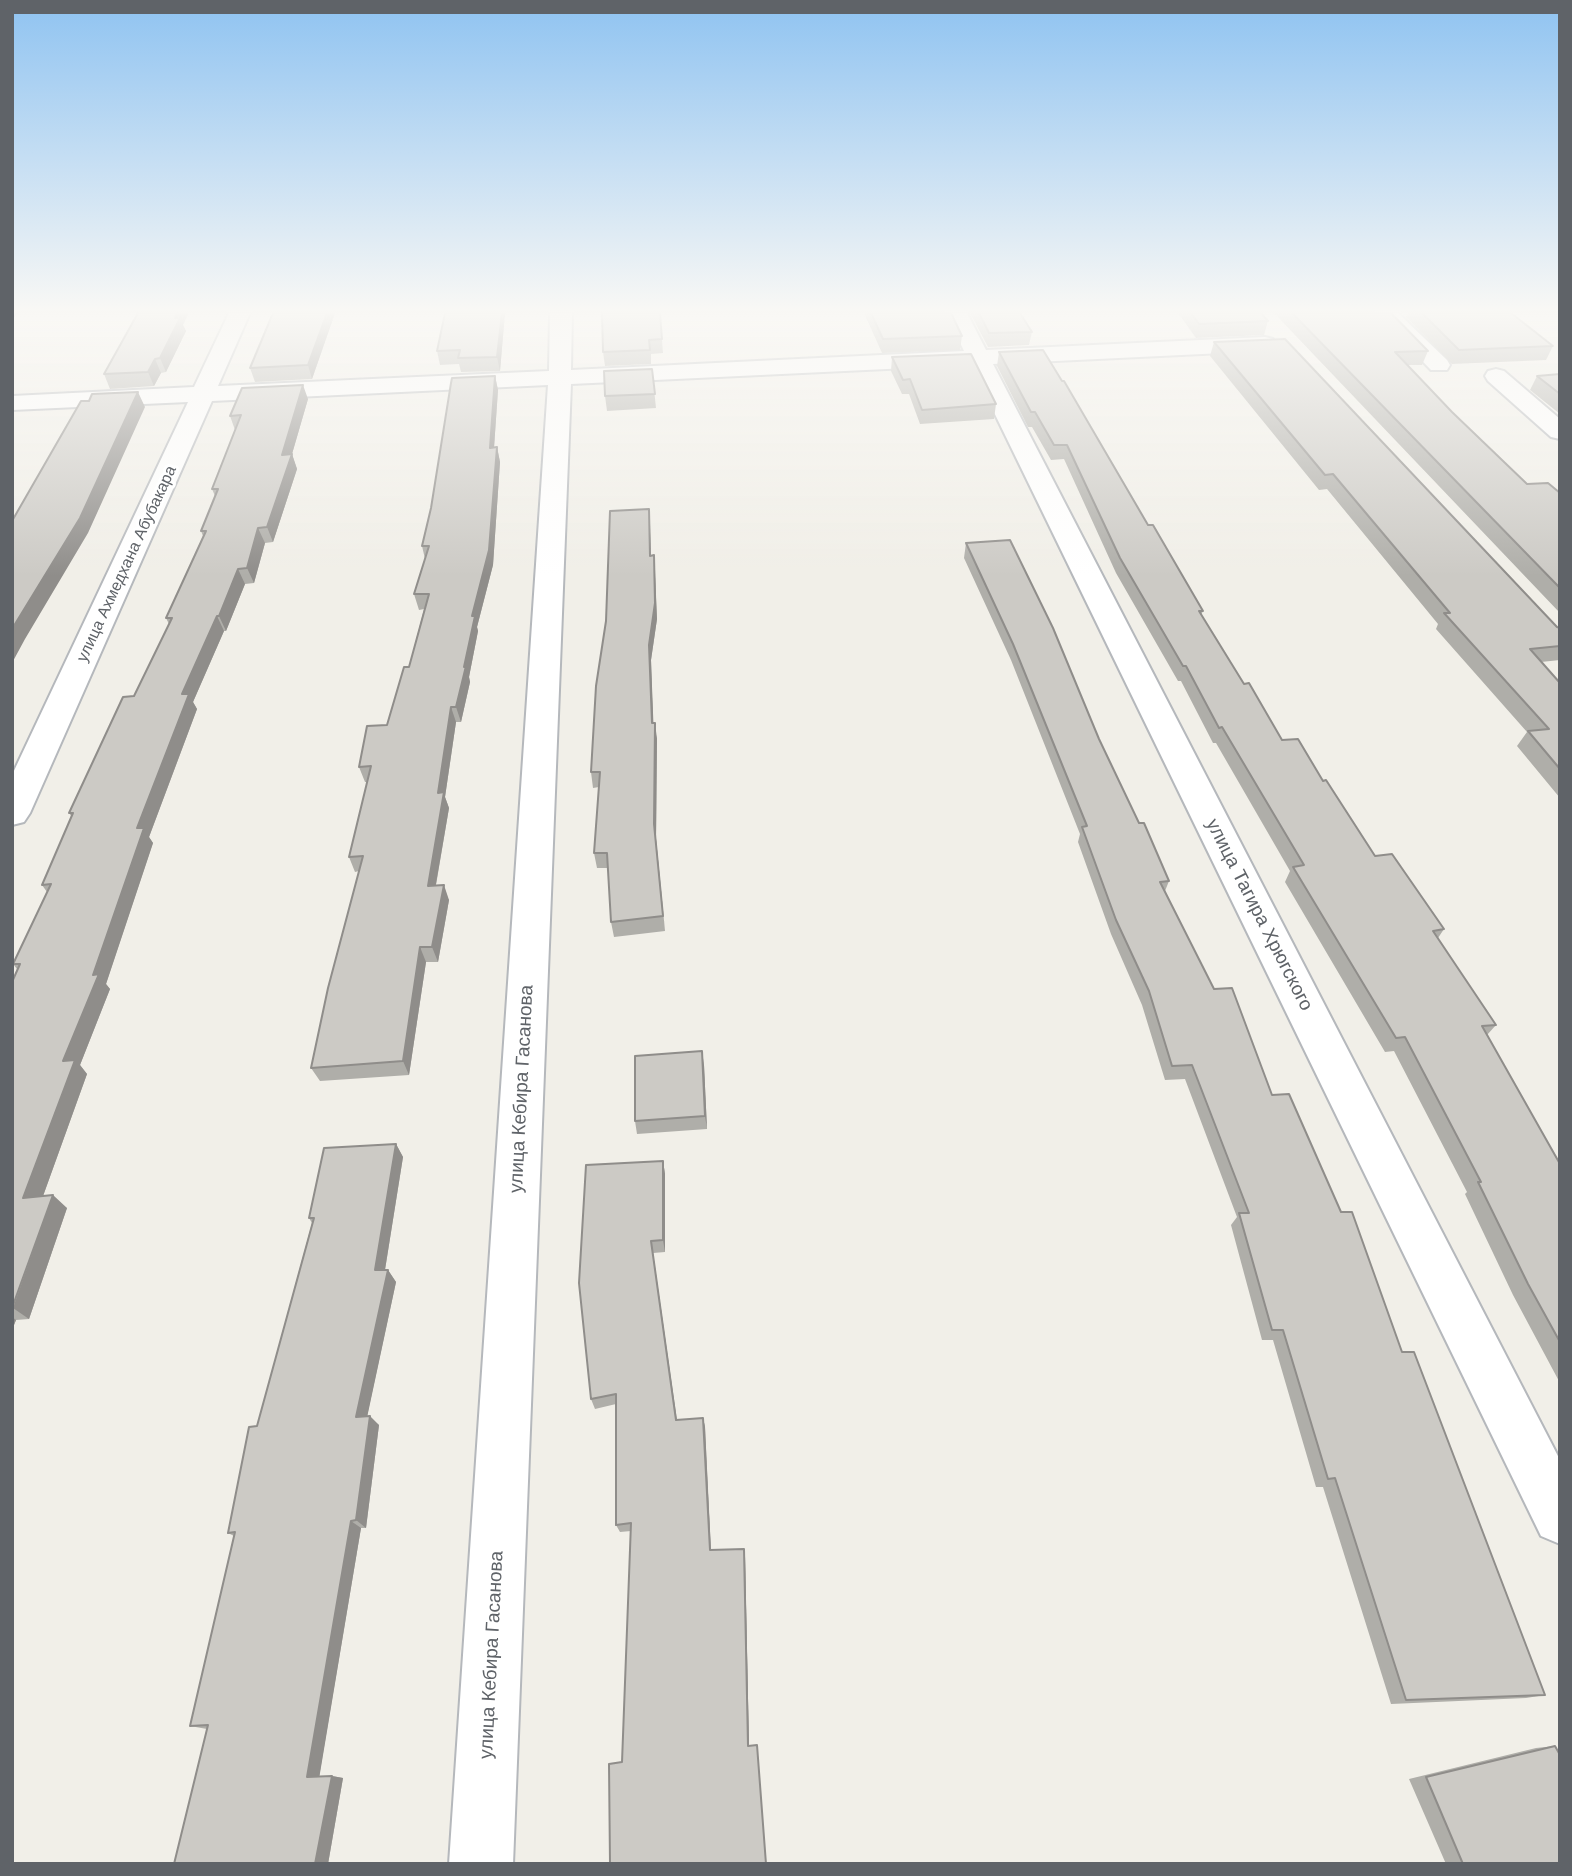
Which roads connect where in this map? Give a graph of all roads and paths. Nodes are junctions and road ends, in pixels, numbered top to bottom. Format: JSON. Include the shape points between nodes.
{"nodes":[{"id":1,"x":64,"y":401,"type":"edge"},
{"id":2,"x":201,"y":401,"type":"edge"},
{"id":3,"x":559,"y":401,"type":"edge"},
{"id":4,"x":1002,"y":401,"type":"edge"},
{"id":5,"x":1524,"y":401,"type":"edge"},
{"id":6,"x":12,"y":403,"type":"edge"},
{"id":7,"x":1560,"y":432,"type":"edge"},
{"id":8,"x":12,"y":813,"type":"edge"},
{"id":9,"x":1560,"y":1517,"type":"edge"},
{"id":10,"x":481,"y":1864,"type":"edge"}],
"edges":[{"from":1,"to":6,"type":"street"},
{"from":2,"to":8,"type":"street","name":"улица Ахмедхана Абубакара"},
{"from":3,"to":10,"type":"street","name":"улица Кебира Гасанова"},
{"from":4,"to":9,"type":"street","name":"улица Тагира Хрюгского"},
{"from":5,"to":7,"type":"street"}]}
